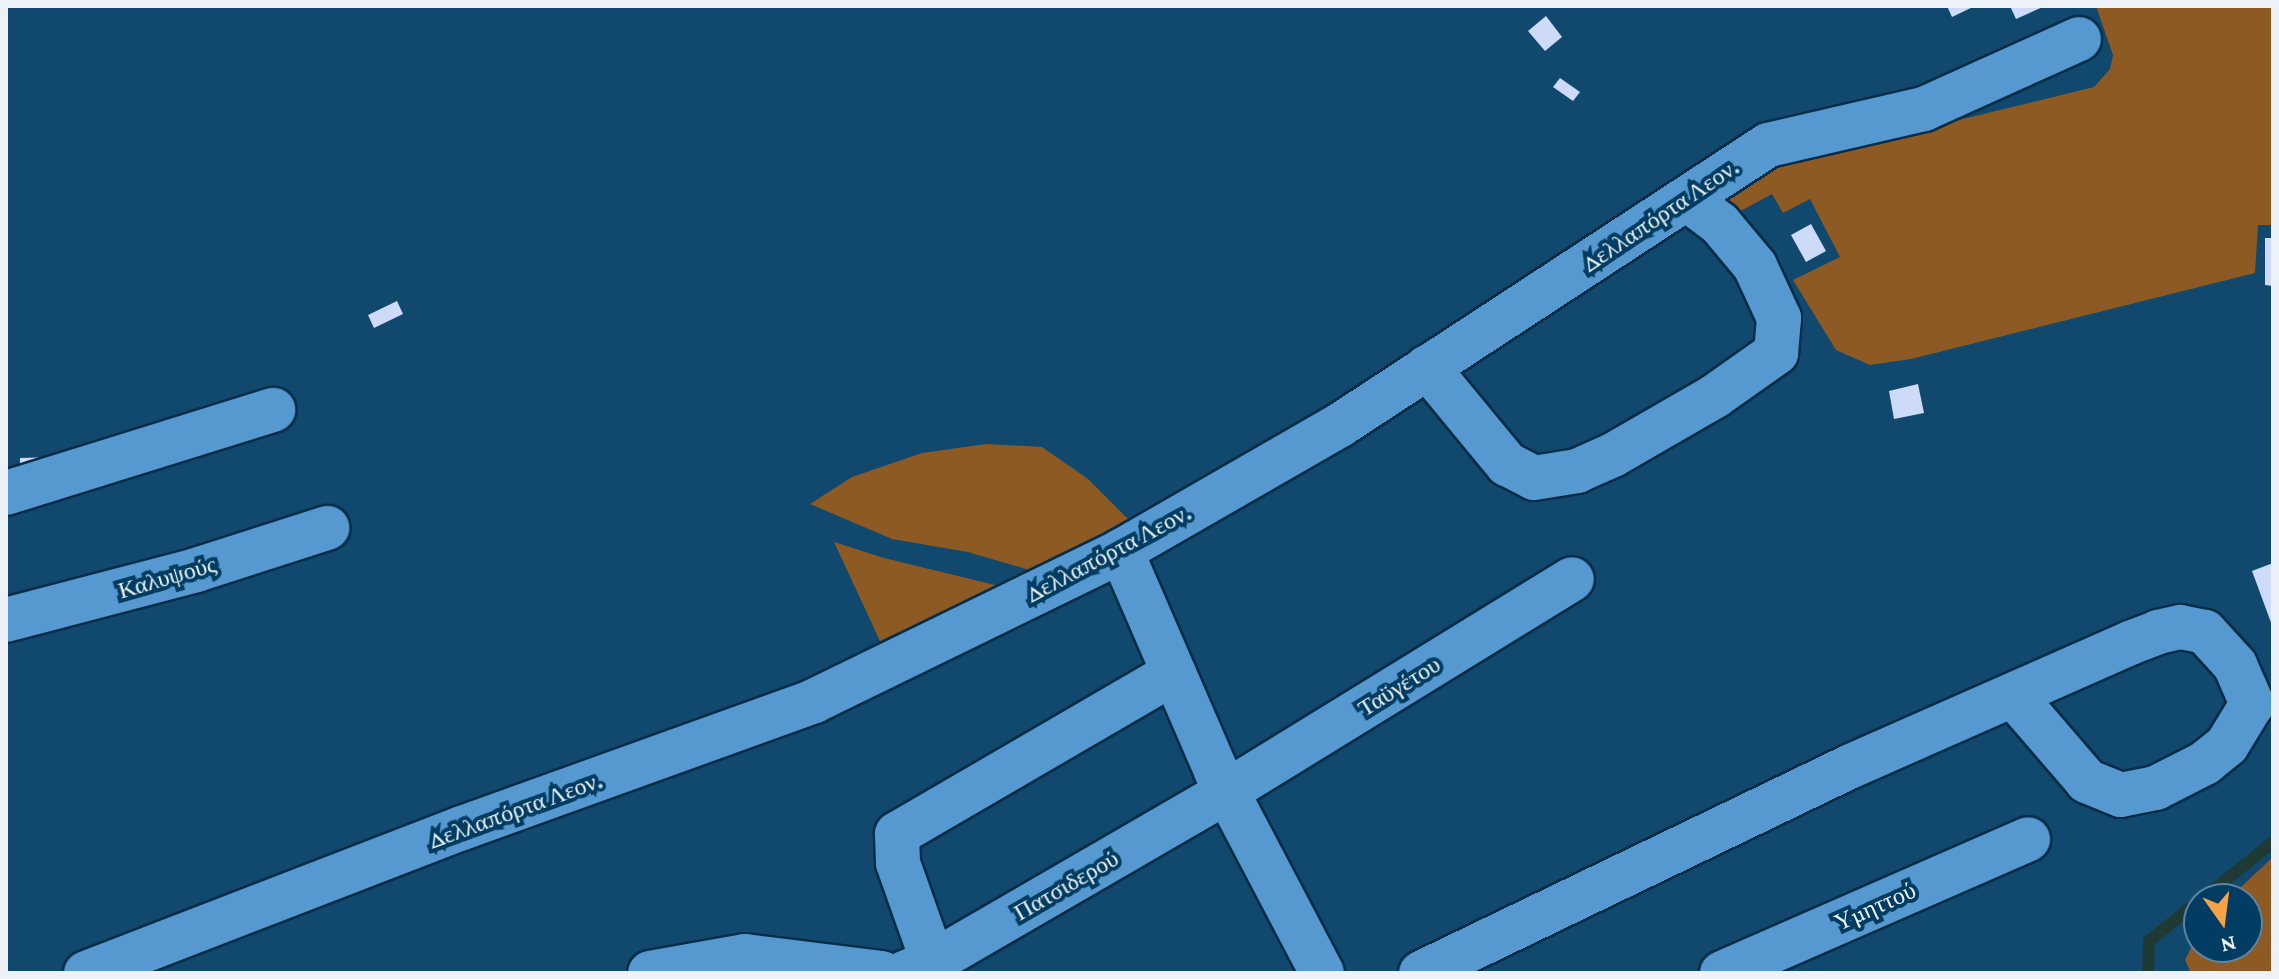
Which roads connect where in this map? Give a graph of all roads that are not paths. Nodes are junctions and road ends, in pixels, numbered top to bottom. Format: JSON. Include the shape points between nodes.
{"nodes":[{"id":1,"x":2079,"y":39,"type":"dead end"},
{"id":2,"x":1688,"y":200,"type":"junction"},
{"id":3,"x":1427,"y":367,"type":"junction"},
{"id":4,"x":273,"y":410,"type":"dead end"},
{"id":5,"x":6,"y":493,"type":"edge"},
{"id":6,"x":327,"y":528,"type":"dead end"},
{"id":7,"x":1121,"y":551,"type":"junction"},
{"id":8,"x":1572,"y":579,"type":"dead end"},
{"id":9,"x":6,"y":620,"type":"edge"},
{"id":10,"x":1174,"y":673,"type":"junction"},
{"id":11,"x":2013,"y":695,"type":"junction"},
{"id":12,"x":1226,"y":792,"type":"junction"},
{"id":13,"x":2028,"y":839,"type":"dead end"},
{"id":14,"x":919,"y":967,"type":"edge"},
{"id":15,"x":86,"y":973,"type":"edge"},
{"id":16,"x":650,"y":973,"type":"edge"},
{"id":17,"x":882,"y":973,"type":"edge"},
{"id":18,"x":1322,"y":973,"type":"edge"},
{"id":19,"x":1421,"y":973,"type":"edge"},
{"id":20,"x":1722,"y":973,"type":"edge"}],
"edges":[{"from":1,"to":2,"type":"street","name":"Δελλαπόρτα Λεον.","via":[[1924,109],[1768,145]]},
{"from":2,"to":3,"type":"street","name":"Δελλαπόρτα Λεον."},
{"from":2,"to":3,"type":"street","via":[[1720,224],[1755,266],[1779,318],[1776,353],[1715,396],[1613,455],[1577,471],[1534,478],[1507,464]]},
{"from":3,"to":7,"type":"street","name":"Δελλαπόρτα Λεον.","via":[[1340,425]]},
{"from":4,"to":5,"type":"street"},
{"from":6,"to":9,"type":"street","name":"Καλυψούς","via":[[196,570]]},
{"from":7,"to":10,"type":"street"},
{"from":7,"to":15,"type":"street","name":"Δελλαπόρτα Λεον.","via":[[814,701],[462,828]]},
{"from":8,"to":12,"type":"street","name":"Ταϋγέτου"},
{"from":10,"to":12,"type":"street"},
{"from":10,"to":14,"type":"street","via":[[897,834],[896,855]]},
{"from":11,"to":11,"type":"street","via":[[2087,781],[2121,795],[2156,788],[2205,763],[2227,745],[2252,704],[2242,677],[2218,643],[2205,632],[2180,627],[2130,643]]},
{"from":11,"to":19,"type":"street","via":[[1849,767]]},
{"from":12,"to":14,"type":"street","name":"Πατσιδερού"},
{"from":12,"to":18,"type":"street"},
{"from":13,"to":20,"type":"street","name":"Υμηττού"},
{"from":16,"to":17,"type":"street","via":[[745,956]]}]}
